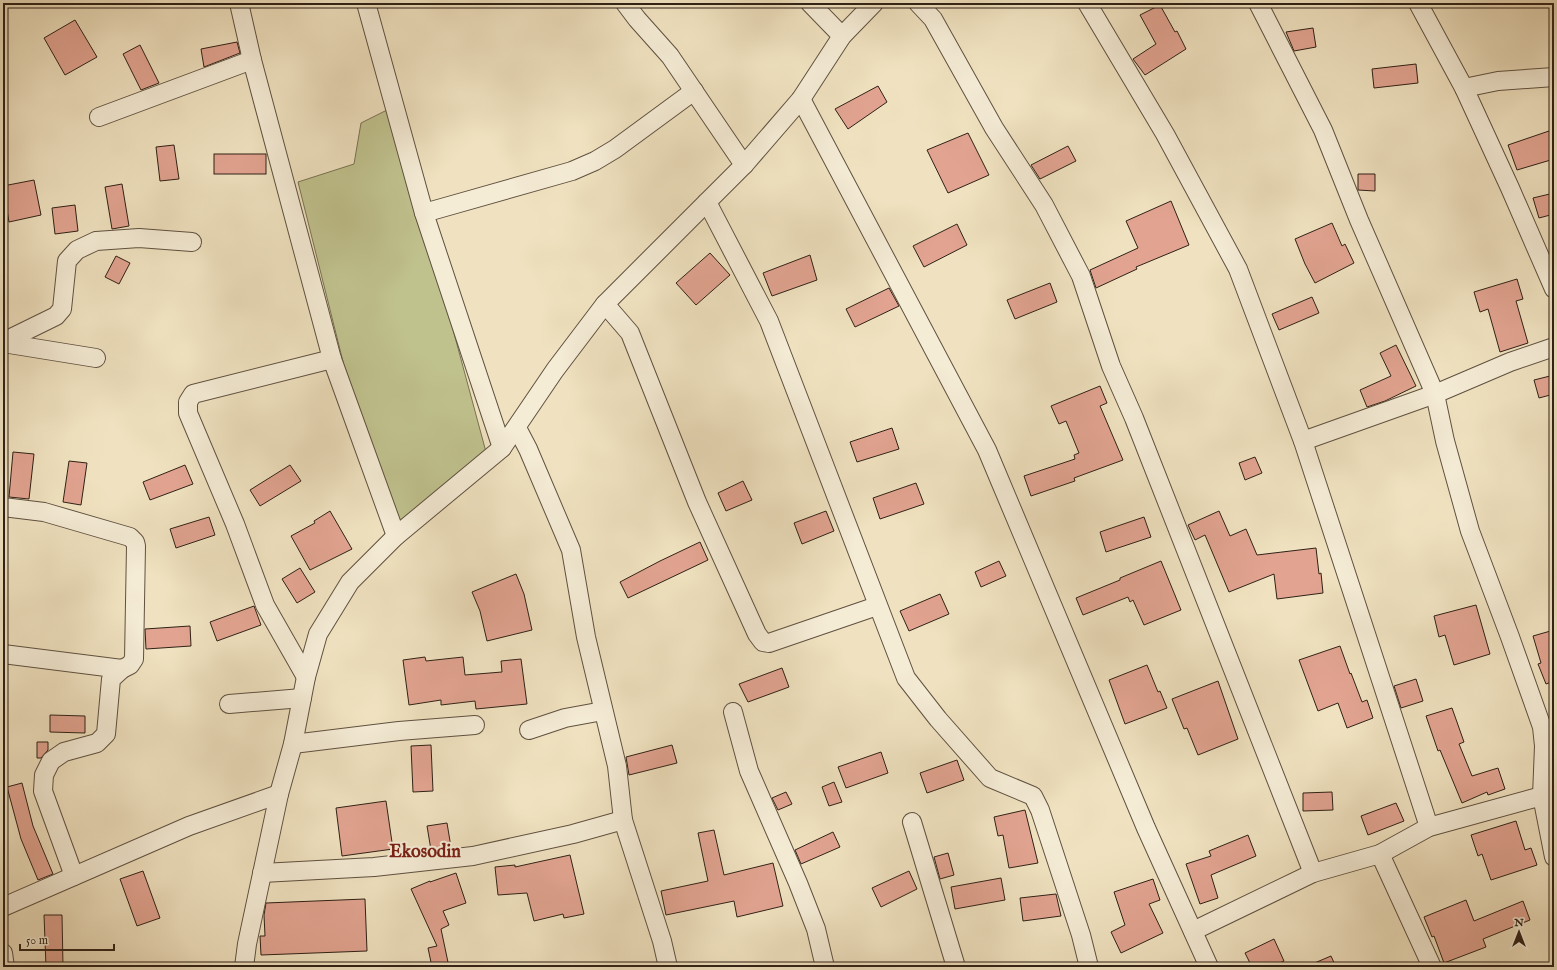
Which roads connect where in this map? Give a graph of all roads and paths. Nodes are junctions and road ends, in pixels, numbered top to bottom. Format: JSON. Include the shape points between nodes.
{"nodes":[{"id":1,"x":239,"y":3,"type":"edge"},
{"id":2,"x":366,"y":3,"type":"edge"},
{"id":3,"x":625,"y":3,"type":"edge"},
{"id":4,"x":810,"y":3,"type":"edge"},
{"id":5,"x":874,"y":3,"type":"edge"},
{"id":6,"x":918,"y":3,"type":"edge"},
{"id":7,"x":1087,"y":3,"type":"edge"},
{"id":8,"x":1258,"y":3,"type":"edge"},
{"id":9,"x":1418,"y":3,"type":"edge"},
{"id":10,"x":842,"y":36,"type":"junction"},
{"id":11,"x":252,"y":60,"type":"junction"},
{"id":12,"x":1554,"y":77,"type":"edge"},
{"id":13,"x":1464,"y":88,"type":"junction"},
{"id":14,"x":694,"y":91,"type":"junction"},
{"id":15,"x":801,"y":99,"type":"junction"},
{"id":16,"x":99,"y":117,"type":"dead end"},
{"id":17,"x":744,"y":165,"type":"junction"},
{"id":18,"x":707,"y":202,"type":"junction"},
{"id":19,"x":424,"y":213,"type":"junction"},
{"id":20,"x":192,"y":242,"type":"dead end"},
{"id":21,"x":1554,"y":289,"type":"edge"},
{"id":22,"x":605,"y":304,"type":"junction"},
{"id":23,"x":3,"y":343,"type":"edge"},
{"id":24,"x":1554,"y":348,"type":"edge"},
{"id":25,"x":96,"y":358,"type":"dead end"},
{"id":26,"x":332,"y":359,"type":"junction"},
{"id":27,"x":1435,"y":394,"type":"junction"},
{"id":28,"x":517,"y":428,"type":"junction"},
{"id":29,"x":1303,"y":441,"type":"junction"},
{"id":30,"x":502,"y":448,"type":"junction"},
{"id":31,"x":3,"y":507,"type":"edge"},
{"id":32,"x":396,"y":536,"type":"junction"},
{"id":33,"x":877,"y":606,"type":"junction"},
{"id":34,"x":3,"y":654,"type":"edge"},
{"id":35,"x":122,"y":669,"type":"junction"},
{"id":36,"x":306,"y":677,"type":"junction"},
{"id":37,"x":302,"y":698,"type":"junction"},
{"id":38,"x":229,"y":704,"type":"dead end"},
{"id":39,"x":603,"y":711,"type":"junction"},
{"id":40,"x":733,"y":712,"type":"dead end"},
{"id":41,"x":475,"y":726,"type":"dead end"},
{"id":42,"x":529,"y":730,"type":"dead end"},
{"id":43,"x":293,"y":744,"type":"junction"},
{"id":44,"x":279,"y":794,"type":"junction"},
{"id":45,"x":1542,"y":796,"type":"junction"},
{"id":46,"x":623,"y":820,"type":"junction"},
{"id":47,"x":912,"y":822,"type":"dead end"},
{"id":48,"x":1429,"y":827,"type":"junction"},
{"id":49,"x":1380,"y":854,"type":"junction"},
{"id":50,"x":1554,"y":857,"type":"edge"},
{"id":51,"x":262,"y":873,"type":"junction"},
{"id":52,"x":1313,"y":873,"type":"junction"},
{"id":53,"x":74,"y":876,"type":"junction"},
{"id":54,"x":3,"y":908,"type":"edge"},
{"id":55,"x":1193,"y":931,"type":"junction"},
{"id":56,"x":3,"y":953,"type":"edge"},
{"id":57,"x":5,"y":967,"type":"edge"},
{"id":58,"x":244,"y":967,"type":"edge"},
{"id":59,"x":668,"y":967,"type":"edge"},
{"id":60,"x":825,"y":967,"type":"edge"},
{"id":61,"x":956,"y":967,"type":"edge"},
{"id":62,"x":1089,"y":967,"type":"edge"},
{"id":63,"x":1208,"y":967,"type":"edge"},
{"id":64,"x":1432,"y":967,"type":"edge"}],
"edges":[{"from":1,"to":11,"type":"street"},
{"from":2,"to":19,"type":"street"},
{"from":3,"to":14,"type":"street","via":[[670,56]]},
{"from":4,"to":10,"type":"street"},
{"from":5,"to":10,"type":"street"},
{"from":6,"to":52,"type":"street","via":[[933,19],[994,128],[1044,205],[1081,276],[1111,366],[1134,418]]},
{"from":7,"to":29,"type":"street","via":[[1165,134],[1238,269]]},
{"from":8,"to":27,"type":"street","via":[[1323,130],[1359,220]]},
{"from":9,"to":13,"type":"street"},
{"from":10,"to":15,"type":"street"},
{"from":11,"to":16,"type":"street"},
{"from":11,"to":26,"type":"street"},
{"from":12,"to":13,"type":"street","via":[[1498,81]]},
{"from":13,"to":21,"type":"street"},
{"from":14,"to":17,"type":"street"},
{"from":14,"to":19,"type":"street","via":[[595,161],[572,171]]},
{"from":15,"to":17,"type":"street"},
{"from":15,"to":55,"type":"street","via":[[987,450],[1143,821]]},
{"from":17,"to":18,"type":"street"},
{"from":18,"to":22,"type":"street"},
{"from":18,"to":33,"type":"street","via":[[769,321]]},
{"from":19,"to":30,"type":"street"},
{"from":20,"to":23,"type":"street","via":[[139,238],[96,241],[77,250],[67,261],[62,309],[56,316]]},
{"from":22,"to":28,"type":"street","via":[[555,370]]},
{"from":22,"to":33,"type":"street","via":[[630,333],[697,502],[757,634],[763,642],[769,643]]},
{"from":23,"to":25,"type":"street"},
{"from":24,"to":27,"type":"street","via":[[1510,362]]},
{"from":26,"to":32,"type":"street"},
{"from":26,"to":36,"type":"street","via":[[193,394],[188,402],[188,413],[235,524],[265,605]]},
{"from":27,"to":29,"type":"street"},
{"from":27,"to":45,"type":"street","via":[[1470,531],[1542,727]]},
{"from":28,"to":30,"type":"street"},
{"from":28,"to":39,"type":"street","via":[[571,550],[586,637]]},
{"from":29,"to":48,"type":"street"},
{"from":30,"to":32,"type":"street"},
{"from":31,"to":35,"type":"street","via":[[44,512],[130,537],[135,542],[134,659],[130,665]]},
{"from":32,"to":36,"type":"street","via":[[350,582],[318,634]]},
{"from":33,"to":62,"type":"street","via":[[906,678],[938,719],[990,778],[1033,796],[1040,810]]},
{"from":34,"to":35,"type":"street"},
{"from":35,"to":53,"type":"street","via":[[111,679],[106,734],[97,743],[64,752],[51,761],[44,775],[43,791]]},
{"from":36,"to":37,"type":"street"},
{"from":37,"to":38,"type":"street"},
{"from":37,"to":43,"type":"street"},
{"from":39,"to":42,"type":"street","via":[[565,718]]},
{"from":39,"to":46,"type":"street","via":[[617,766]]},
{"from":40,"to":60,"type":"street","via":[[749,771],[813,923]]},
{"from":41,"to":43,"type":"street","via":[[399,731]]},
{"from":43,"to":44,"type":"street"},
{"from":44,"to":51,"type":"street"},
{"from":44,"to":53,"type":"street","via":[[189,826]]},
{"from":45,"to":48,"type":"street"},
{"from":45,"to":50,"type":"street"},
{"from":46,"to":51,"type":"street","via":[[473,856],[374,867]]},
{"from":46,"to":59,"type":"street"},
{"from":47,"to":61,"type":"street"},
{"from":48,"to":49,"type":"street"},
{"from":49,"to":52,"type":"street"},
{"from":49,"to":64,"type":"street"},
{"from":51,"to":58,"type":"street"},
{"from":52,"to":55,"type":"street"},
{"from":53,"to":54,"type":"street"},
{"from":55,"to":63,"type":"street"},
{"from":56,"to":57,"type":"street"}]}
